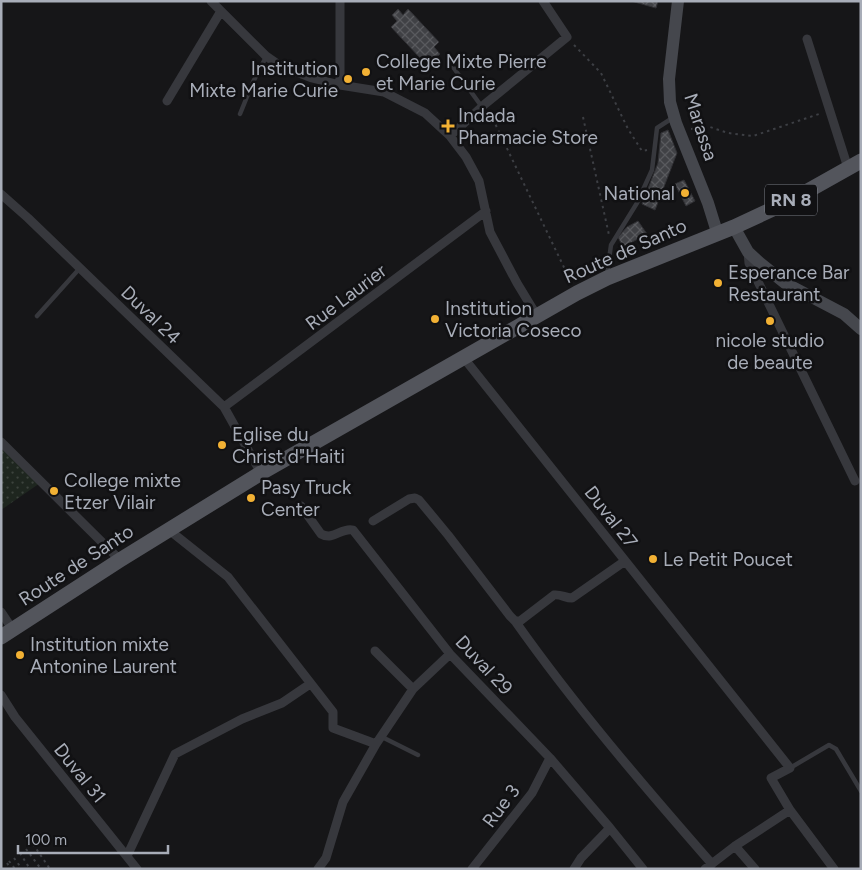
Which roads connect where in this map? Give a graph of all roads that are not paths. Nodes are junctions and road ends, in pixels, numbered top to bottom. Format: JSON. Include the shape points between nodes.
{"nodes":[{"id":1,"x":210,"y":1,"type":"edge"},
{"id":2,"x":340,"y":1,"type":"edge"},
{"id":3,"x":543,"y":1,"type":"edge"},
{"id":4,"x":678,"y":1,"type":"edge"},
{"id":5,"x":221,"y":11,"type":"junction"},
{"id":6,"x":807,"y":39,"type":"dead end"},
{"id":7,"x":266,"y":56,"type":"junction"},
{"id":8,"x":453,"y":67,"type":"dead end"},
{"id":9,"x":340,"y":85,"type":"junction"},
{"id":10,"x":167,"y":101,"type":"dead end"},
{"id":11,"x":483,"y":106,"type":"junction"},
{"id":12,"x":240,"y":114,"type":"dead end"},
{"id":13,"x":674,"y":117,"type":"junction"},
{"id":14,"x":450,"y":136,"type":"junction"},
{"id":15,"x":854,"y":165,"type":"edge"},
{"id":16,"x":1,"y":194,"type":"edge"},
{"id":17,"x":486,"y":211,"type":"junction"},
{"id":18,"x":734,"y":227,"type":"junction"},
{"id":19,"x":718,"y":232,"type":"junction"},
{"id":20,"x":748,"y":252,"type":"junction"},
{"id":21,"x":80,"y":268,"type":"junction"},
{"id":22,"x":607,"y":278,"type":"junction"},
{"id":23,"x":36,"y":316,"type":"dead end"},
{"id":24,"x":537,"y":316,"type":"junction"},
{"id":25,"x":861,"y":329,"type":"edge"},
{"id":26,"x":463,"y":357,"type":"junction"},
{"id":27,"x":224,"y":407,"type":"junction"},
{"id":28,"x":1,"y":442,"type":"edge"},
{"id":29,"x":261,"y":472,"type":"junction"},
{"id":30,"x":855,"y":481,"type":"dead end"},
{"id":31,"x":301,"y":506,"type":"dead end"},
{"id":32,"x":373,"y":522,"type":"dead end"},
{"id":33,"x":169,"y":530,"type":"junction"},
{"id":34,"x":120,"y":560,"type":"junction"},
{"id":35,"x":625,"y":561,"type":"junction"},
{"id":36,"x":1,"y":612,"type":"edge"},
{"id":37,"x":515,"y":620,"type":"junction"},
{"id":38,"x":7,"y":634,"type":"edge"},
{"id":39,"x":375,"y":651,"type":"dead end"},
{"id":40,"x":450,"y":654,"type":"junction"},
{"id":41,"x":310,"y":684,"type":"junction"},
{"id":42,"x":413,"y":689,"type":"junction"},
{"id":43,"x":1,"y":695,"type":"edge"},
{"id":44,"x":379,"y":740,"type":"junction"},
{"id":45,"x":418,"y":755,"type":"dead end"},
{"id":46,"x":550,"y":758,"type":"junction"},
{"id":47,"x":790,"y":768,"type":"junction"},
{"id":48,"x":861,"y":791,"type":"edge"},
{"id":49,"x":790,"y":810,"type":"junction"},
{"id":50,"x":610,"y":828,"type":"junction"},
{"id":51,"x":735,"y":846,"type":"junction"},
{"id":52,"x":127,"y":856,"type":"junction"},
{"id":53,"x":708,"y":866,"type":"edge"},
{"id":54,"x":137,"y":869,"type":"edge"},
{"id":55,"x":318,"y":869,"type":"edge"},
{"id":56,"x":472,"y":869,"type":"edge"},
{"id":57,"x":574,"y":869,"type":"edge"},
{"id":58,"x":643,"y":869,"type":"edge"},
{"id":59,"x":755,"y":869,"type":"edge"},
{"id":60,"x":834,"y":869,"type":"edge"}],
"edges":[{"from":1,"to":5,"type":"street"},
{"from":2,"to":9,"type":"street"},
{"from":3,"to":11,"type":"street","via":[[567,38]]},
{"from":4,"to":13,"type":"main road","name":"Marassa","via":[[669,79]]},
{"from":5,"to":7,"type":"street"},
{"from":5,"to":10,"type":"street"},
{"from":6,"to":15,"type":"street"},
{"from":7,"to":9,"type":"street","via":[[279,65],[312,78]]},
{"from":7,"to":12,"type":"lane"},
{"from":8,"to":11,"type":"lane"},
{"from":9,"to":14,"type":"street","via":[[384,92],[424,113]]},
{"from":11,"to":14,"type":"street"},
{"from":13,"to":19,"type":"main road","name":"Marassa"},
{"from":13,"to":22,"type":"lane","via":[[657,128],[652,170],[611,245]]},
{"from":14,"to":17,"type":"street","via":[[479,181]]},
{"from":15,"to":18,"type":"main road","name":"Route de Santo","number":"RN 8","via":[[788,202]]},
{"from":16,"to":21,"type":"street","name":"Duval 24"},
{"from":17,"to":24,"type":"street","via":[[490,232]]},
{"from":17,"to":27,"type":"street","name":"Rue Laurier"},
{"from":18,"to":19,"type":"main road","name":"Route de Santo","number":"RN 8"},
{"from":18,"to":20,"type":"main road"},
{"from":19,"to":22,"type":"main road","name":"Route de Santo","number":"RN 8"},
{"from":20,"to":25,"type":"main road","via":[[785,282],[844,314]]},
{"from":20,"to":30,"type":"street","via":[[749,264]]},
{"from":21,"to":23,"type":"lane"},
{"from":21,"to":27,"type":"street","name":"Duval 24"},
{"from":22,"to":24,"type":"main road","name":"Route de Santo","number":"RN 8"},
{"from":24,"to":26,"type":"main road","name":"Route de Santo","number":"RN 8"},
{"from":26,"to":29,"type":"main road","name":"Route de Santo","number":"RN 8"},
{"from":26,"to":35,"type":"street","name":"Duval 27"},
{"from":27,"to":29,"type":"street","name":"Duval 24"},
{"from":28,"to":34,"type":"street"},
{"from":29,"to":33,"type":"main road","name":"Route de Santo","number":"RN 8"},
{"from":31,"to":40,"type":"street","name":"Duval 29","via":[[325,537],[353,530]]},
{"from":32,"to":37,"type":"street","via":[[410,499],[419,500]]},
{"from":33,"to":34,"type":"main road","name":"Route de Santo","number":"RN 8"},
{"from":33,"to":41,"type":"street","via":[[228,577]]},
{"from":34,"to":38,"type":"main road","name":"Route de Santo","number":"RN 8"},
{"from":35,"to":37,"type":"street","via":[[572,598],[554,595],[520,621]]},
{"from":35,"to":47,"type":"street","name":"Duval 27"},
{"from":36,"to":38,"type":"street"},
{"from":37,"to":53,"type":"street","via":[[540,657]]},
{"from":39,"to":42,"type":"street"},
{"from":40,"to":42,"type":"street"},
{"from":40,"to":46,"type":"street","name":"Duval 29"},
{"from":41,"to":44,"type":"street","via":[[333,712],[333,728]]},
{"from":41,"to":52,"type":"street","via":[[282,703],[242,719],[174,754]]},
{"from":42,"to":44,"type":"street"},
{"from":43,"to":52,"type":"street","name":"Duval 31","via":[[15,717]]},
{"from":44,"to":45,"type":"lane"},
{"from":44,"to":55,"type":"street","via":[[344,802],[326,858]]},
{"from":46,"to":50,"type":"street","name":"Duval 29"},
{"from":46,"to":56,"type":"street","name":"Rue 3","via":[[532,793]]},
{"from":47,"to":48,"type":"lane","via":[[829,745],[836,748]]},
{"from":47,"to":49,"type":"street","via":[[771,778]]},
{"from":49,"to":51,"type":"street"},
{"from":49,"to":60,"type":"street"},
{"from":50,"to":57,"type":"street"},
{"from":50,"to":58,"type":"street","name":"Duval 29"},
{"from":51,"to":53,"type":"street"},
{"from":51,"to":59,"type":"street"},
{"from":52,"to":54,"type":"street","name":"Duval 31"}]}
